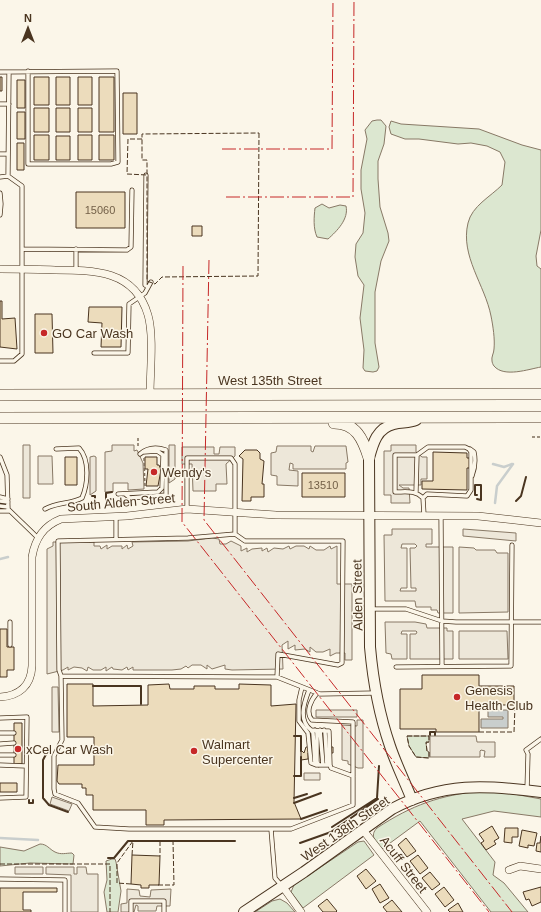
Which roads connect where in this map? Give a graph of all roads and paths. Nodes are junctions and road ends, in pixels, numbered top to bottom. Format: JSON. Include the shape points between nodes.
{"nodes":[{"id":1,"x":28,"y":71,"type":"junction"},
{"id":2,"x":0,"y":72,"type":"edge"},
{"id":3,"x":9,"y":72,"type":"junction"},
{"id":4,"x":0,"y":104,"type":"edge"},
{"id":5,"x":9,"y":104,"type":"junction"},
{"id":6,"x":0,"y":154,"type":"edge"},
{"id":7,"x":8,"y":154,"type":"junction"},
{"id":8,"x":146,"y":175,"type":"dead end"},
{"id":9,"x":0,"y":176,"type":"edge"},
{"id":10,"x":8,"y":176,"type":"junction"},
{"id":11,"x":132,"y":190,"type":"dead end"},
{"id":12,"x":0,"y":193,"type":"edge"},
{"id":13,"x":0,"y":215,"type":"edge"},
{"id":14,"x":22,"y":249,"type":"junction"},
{"id":15,"x":76,"y":249,"type":"junction"},
{"id":16,"x":0,"y":269,"type":"edge"},
{"id":17,"x":22,"y":269,"type":"junction"},
{"id":18,"x":76,"y":270,"type":"junction"},
{"id":19,"x":151,"y":282,"type":"dead end"},
{"id":20,"x":148,"y":287,"type":"junction"},
{"id":21,"x":139,"y":297,"type":"junction"},
{"id":22,"x":94,"y":353,"type":"dead end"},
{"id":23,"x":0,"y":361,"type":"edge"},
{"id":24,"x":150,"y":394,"type":"junction"},
{"id":25,"x":541,"y":394,"type":"edge"},
{"id":26,"x":0,"y":395,"type":"edge"},
{"id":27,"x":208,"y":417,"type":"junction"},
{"id":28,"x":422,"y":417,"type":"junction"},
{"id":29,"x":541,"y":417,"type":"edge"},
{"id":30,"x":0,"y":418,"type":"edge"},
{"id":31,"x":532,"y":437,"type":"dead end"},
{"id":32,"x":541,"y":437,"type":"edge"},
{"id":33,"x":138,"y":438,"type":"dead end"},
{"id":34,"x":56,"y":449,"type":"dead end"},
{"id":35,"x":139,"y":453,"type":"junction"},
{"id":36,"x":417,"y":455,"type":"junction"},
{"id":37,"x":0,"y":457,"type":"edge"},
{"id":38,"x":144,"y":457,"type":"dead end"},
{"id":39,"x":369,"y":458,"type":"junction"},
{"id":40,"x":145,"y":490,"type":"dead end"},
{"id":41,"x":416,"y":492,"type":"junction"},
{"id":42,"x":118,"y":494,"type":"dead end"},
{"id":43,"x":125,"y":494,"type":"junction"},
{"id":44,"x":0,"y":497,"type":"edge"},
{"id":45,"x":423,"y":498,"type":"junction"},
{"id":46,"x":0,"y":500,"type":"edge"},
{"id":47,"x":8,"y":501,"type":"junction"},
{"id":48,"x":0,"y":506,"type":"edge"},
{"id":49,"x":45,"y":508,"type":"dead end"},
{"id":50,"x":8,"y":509,"type":"junction"},
{"id":51,"x":187,"y":509,"type":"junction"},
{"id":52,"x":0,"y":510,"type":"edge"},
{"id":53,"x":235,"y":511,"type":"junction"},
{"id":54,"x":369,"y":515,"type":"junction"},
{"id":55,"x":424,"y":515,"type":"junction"},
{"id":56,"x":441,"y":515,"type":"junction"},
{"id":57,"x":116,"y":516,"type":"junction"},
{"id":58,"x":541,"y":523,"type":"edge"},
{"id":59,"x":235,"y":534,"type":"junction"},
{"id":60,"x":38,"y":537,"type":"junction"},
{"id":61,"x":116,"y":539,"type":"junction"},
{"id":62,"x":512,"y":545,"type":"dead end"},
{"id":63,"x":370,"y":608,"type":"junction"},
{"id":64,"x":442,"y":621,"type":"junction"},
{"id":65,"x":10,"y":622,"type":"dead end"},
{"id":66,"x":541,"y":622,"type":"edge"},
{"id":67,"x":511,"y":623,"type":"junction"},
{"id":68,"x":10,"y":645,"type":"dead end"},
{"id":69,"x":396,"y":667,"type":"dead end"},
{"id":70,"x":442,"y":667,"type":"junction"},
{"id":71,"x":61,"y":676,"type":"junction"},
{"id":72,"x":278,"y":677,"type":"junction"},
{"id":73,"x":302,"y":687,"type":"junction"},
{"id":74,"x":309,"y":690,"type":"junction"},
{"id":75,"x":316,"y":693,"type":"junction"},
{"id":76,"x":376,"y":693,"type":"junction"},
{"id":77,"x":0,"y":697,"type":"edge"},
{"id":78,"x":0,"y":718,"type":"edge"},
{"id":79,"x":313,"y":730,"type":"junction"},
{"id":80,"x":322,"y":730,"type":"junction"},
{"id":81,"x":0,"y":733,"type":"edge"},
{"id":82,"x":14,"y":733,"type":"dead end"},
{"id":83,"x":541,"y":739,"type":"edge"},
{"id":84,"x":14,"y":743,"type":"dead end"},
{"id":85,"x":0,"y":744,"type":"edge"},
{"id":86,"x":0,"y":755,"type":"edge"},
{"id":87,"x":14,"y":755,"type":"dead end"},
{"id":88,"x":0,"y":765,"type":"edge"},
{"id":89,"x":323,"y":765,"type":"junction"},
{"id":90,"x":26,"y":766,"type":"junction"},
{"id":91,"x":353,"y":776,"type":"junction"},
{"id":92,"x":527,"y":790,"type":"junction"},
{"id":93,"x":541,"y":792,"type":"edge"},
{"id":94,"x":0,"y":798,"type":"edge"},
{"id":95,"x":412,"y":800,"type":"junction"},
{"id":96,"x":271,"y":829,"type":"junction"},
{"id":97,"x":364,"y":830,"type":"junction"},
{"id":98,"x":541,"y":869,"type":"edge"},
{"id":99,"x":509,"y":870,"type":"dead end"},
{"id":100,"x":0,"y":879,"type":"edge"},
{"id":101,"x":283,"y":887,"type":"junction"},
{"id":102,"x":65,"y":912,"type":"edge"},
{"id":103,"x":131,"y":912,"type":"edge"},
{"id":104,"x":164,"y":912,"type":"edge"},
{"id":105,"x":244,"y":912,"type":"edge"},
{"id":106,"x":301,"y":912,"type":"edge"},
{"id":107,"x":427,"y":912,"type":"edge"}],
"edges":[{"from":1,"to":1,"type":"lane","via":[[117,71],[118,162],[28,164]]},
{"from":1,"to":3,"type":"lane"},
{"from":2,"to":3,"type":"lane"},
{"from":3,"to":5,"type":"lane"},
{"from":4,"to":5,"type":"lane"},
{"from":5,"to":7,"type":"lane"},
{"from":6,"to":7,"type":"lane"},
{"from":7,"to":10,"type":"lane"},
{"from":8,"to":20,"type":"lane","via":[[145,285]]},
{"from":9,"to":10,"type":"lane"},
{"from":10,"to":14,"type":"lane","via":[[22,186]]},
{"from":11,"to":15,"type":"lane","via":[[131,247],[128,250]]},
{"from":12,"to":13,"type":"lane"},
{"from":14,"to":15,"type":"lane"},
{"from":14,"to":17,"type":"lane"},
{"from":15,"to":18,"type":"lane"},
{"from":16,"to":17,"type":"street"},
{"from":17,"to":18,"type":"street"},
{"from":17,"to":23,"type":"lane","via":[[22,354],[14,361]]},
{"from":18,"to":21,"type":"street","via":[[110,274],[129,286]]},
{"from":19,"to":20,"type":"lane"},
{"from":20,"to":21,"type":"lane"},
{"from":21,"to":22,"type":"lane","via":[[129,304],[128,353]]},
{"from":21,"to":24,"type":"street","via":[[148,314],[150,325]]},
{"from":24,"to":25,"type":"main road","name":"West 135th Street"},
{"from":24,"to":26,"type":"main road","name":"West 135th Street"},
{"from":27,"to":28,"type":"main road"},
{"from":27,"to":30,"type":"main road"},
{"from":27,"to":39,"type":"main road","via":[[212,423],[346,424],[359,434]]},
{"from":28,"to":29,"type":"main road"},
{"from":28,"to":39,"type":"street","name":"Alden Street","via":[[384,428],[377,434]]},
{"from":31,"to":32,"type":"path"},
{"from":33,"to":35,"type":"path"},
{"from":34,"to":49,"type":"lane","via":[[79,448],[83,452],[86,459],[86,489],[82,498],[78,500]]},
{"from":35,"to":43,"type":"lane","via":[[162,453],[162,488],[158,492]]},
{"from":35,"to":43,"type":"lane","via":[[146,449],[166,450],[166,495],[130,498]]},
{"from":36,"to":41,"type":"lane"},
{"from":36,"to":41,"type":"lane","via":[[395,455],[396,492]]},
{"from":36,"to":45,"type":"lane","via":[[428,447],[465,447],[471,452],[471,490],[468,496],[427,494]]},
{"from":37,"to":47,"type":"lane","via":[[7,475]]},
{"from":38,"to":40,"type":"path"},
{"from":39,"to":54,"type":"street","name":"Alden Street"},
{"from":41,"to":45,"type":"lane"},
{"from":42,"to":43,"type":"lane"},
{"from":44,"to":47,"type":"lane"},
{"from":45,"to":55,"type":"lane"},
{"from":46,"to":47,"type":"lane"},
{"from":47,"to":50,"type":"lane"},
{"from":48,"to":50,"type":"lane"},
{"from":50,"to":52,"type":"lane"},
{"from":50,"to":60,"type":"lane"},
{"from":51,"to":53,"type":"street","name":"South Alden Street"},
{"from":51,"to":53,"type":"lane","via":[[187,458],[230,458],[235,464]]},
{"from":51,"to":57,"type":"street","name":"South Alden Street"},
{"from":53,"to":54,"type":"street","name":"South Alden Street"},
{"from":53,"to":59,"type":"lane"},
{"from":54,"to":55,"type":"street","name":"South Alden Street"},
{"from":54,"to":63,"type":"street","name":"Alden Street"},
{"from":55,"to":56,"type":"street","name":"South Alden Street"},
{"from":56,"to":58,"type":"street","name":"South Alden Street"},
{"from":56,"to":64,"type":"lane"},
{"from":57,"to":60,"type":"street","name":"South Alden Street","via":[[61,519],[53,522]]},
{"from":57,"to":61,"type":"lane"},
{"from":59,"to":61,"type":"lane","via":[[188,538]]},
{"from":59,"to":72,"type":"lane","via":[[245,541],[342,541],[342,663],[338,665],[278,654]]},
{"from":60,"to":77,"type":"street","name":"South Alden Street","via":[[32,557],[32,673],[26,687],[18,693]]},
{"from":61,"to":71,"type":"lane","via":[[58,541]]},
{"from":62,"to":67,"type":"lane"},
{"from":63,"to":64,"type":"lane","via":[[406,609]]},
{"from":63,"to":76,"type":"street","name":"Alden Street","via":[[370,647]]},
{"from":64,"to":67,"type":"lane"},
{"from":64,"to":70,"type":"lane"},
{"from":65,"to":68,"type":"lane"},
{"from":66,"to":67,"type":"lane"},
{"from":67,"to":70,"type":"lane","via":[[511,666]]},
{"from":69,"to":70,"type":"lane"},
{"from":71,"to":72,"type":"lane"},
{"from":71,"to":96,"type":"lane","via":[[62,740],[54,756],[54,789],[56,794],[78,803],[95,827],[129,830]]},
{"from":72,"to":73,"type":"lane"},
{"from":73,"to":74,"type":"lane"},
{"from":73,"to":89,"type":"lane","via":[[299,721],[308,733],[311,763]]},
{"from":74,"to":75,"type":"lane"},
{"from":74,"to":79,"type":"lane","via":[[304,703],[304,720]]},
{"from":75,"to":76,"type":"lane"},
{"from":75,"to":91,"type":"lane","via":[[310,706],[309,717],[312,720],[353,722]]},
{"from":76,"to":95,"type":"street","name":"Alden Street","via":[[390,746]]},
{"from":78,"to":90,"type":"lane","via":[[26,717]]},
{"from":79,"to":80,"type":"lane"},
{"from":79,"to":89,"type":"lane","via":[[314,761]]},
{"from":80,"to":89,"type":"lane"},
{"from":80,"to":89,"type":"lane","via":[[330,732]]},
{"from":81,"to":82,"type":"lane"},
{"from":83,"to":92,"type":"lane","via":[[526,750]]},
{"from":84,"to":85,"type":"lane"},
{"from":86,"to":87,"type":"lane"},
{"from":88,"to":90,"type":"lane"},
{"from":89,"to":91,"type":"lane"},
{"from":90,"to":94,"type":"lane","via":[[26,797]]},
{"from":91,"to":96,"type":"lane","via":[[353,805],[291,829]]},
{"from":92,"to":93,"type":"street","name":"West 138th Street"},
{"from":92,"to":95,"type":"street","name":"West 138th Street","via":[[493,786],[464,787]]},
{"from":95,"to":97,"type":"street","name":"West 138th Street","via":[[392,809]]},
{"from":96,"to":101,"type":"lane","via":[[275,878]]},
{"from":97,"to":101,"type":"street","name":"West 138th Street"},
{"from":97,"to":107,"type":"street","name":"Acuff Street"},
{"from":98,"to":99,"type":"street","via":[[520,866]]},
{"from":100,"to":102,"type":"lane","via":[[65,880]]},
{"from":101,"to":105,"type":"street","name":"West 138th Street"},
{"from":101,"to":106,"type":"street"},
{"from":103,"to":104,"type":"lane","via":[[131,901],[164,901]]}]}
